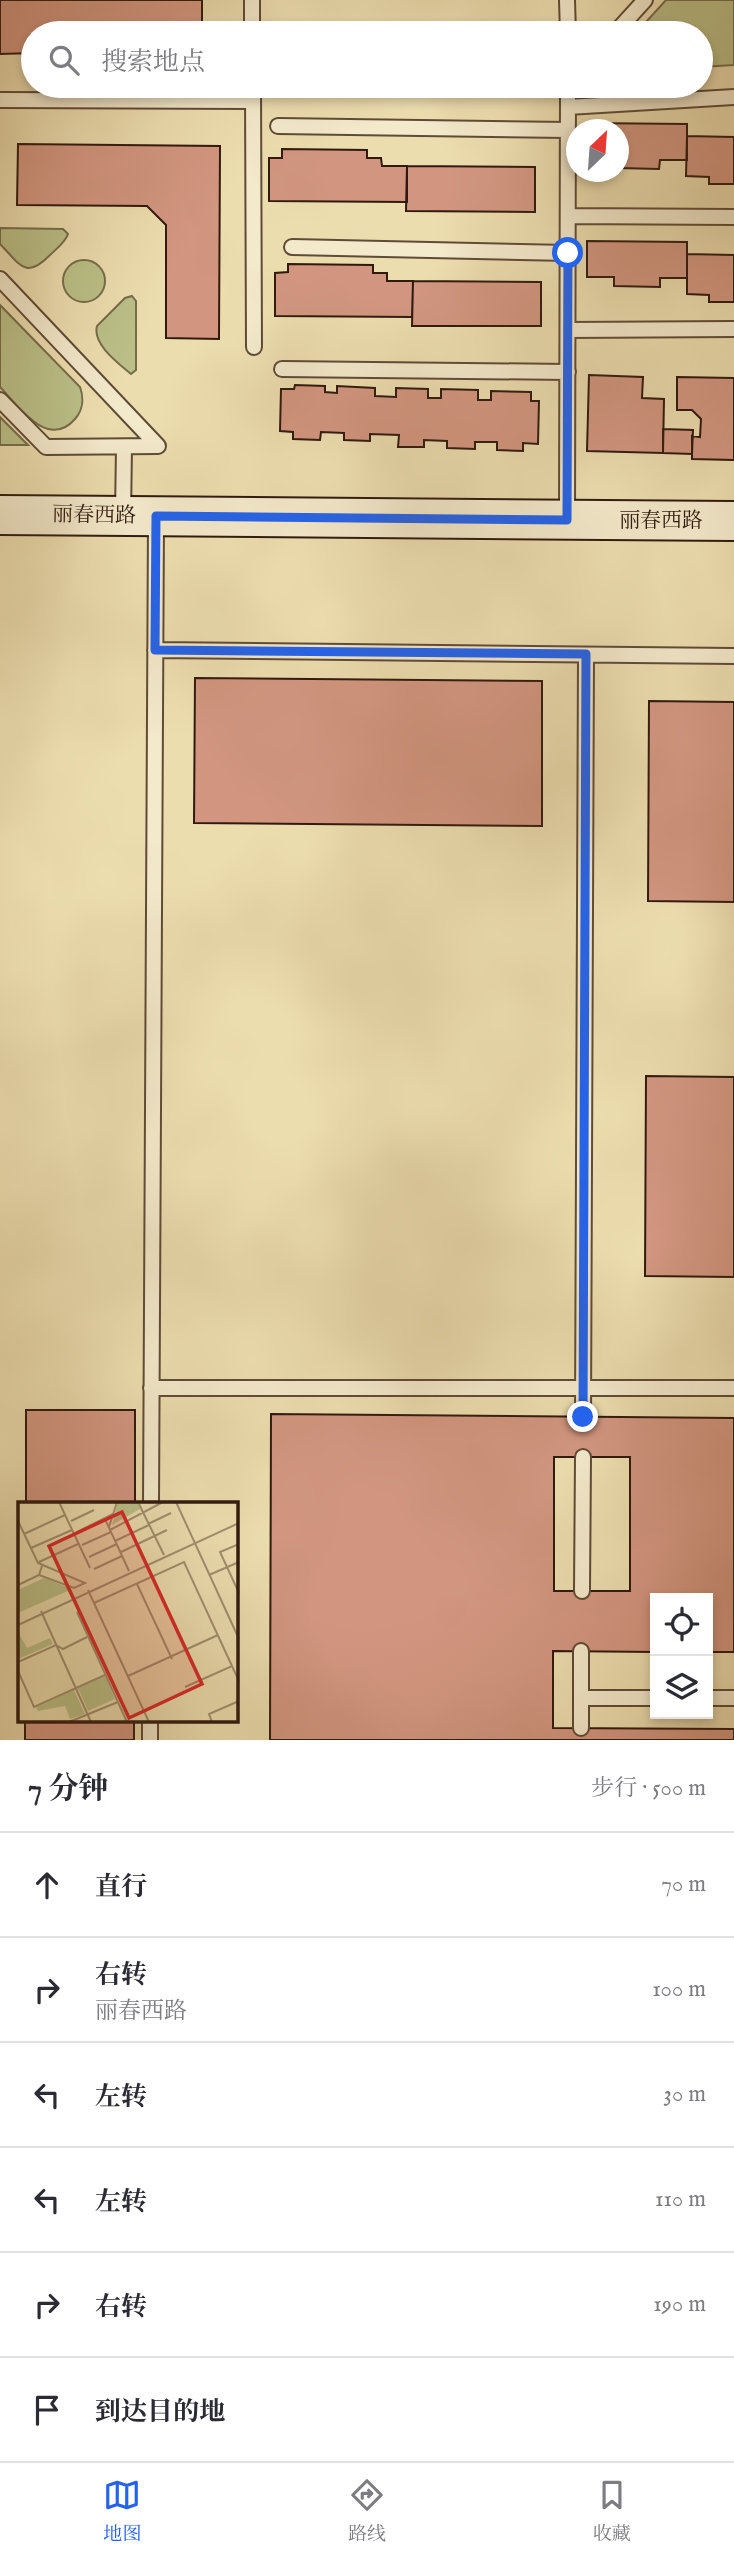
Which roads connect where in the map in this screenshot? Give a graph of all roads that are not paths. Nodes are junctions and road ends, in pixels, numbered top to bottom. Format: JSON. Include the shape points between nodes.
{"nodes":[{"id":1,"x":252,"y":0,"type":"edge"},
{"id":2,"x":567,"y":0,"type":"edge"},
{"id":3,"x":645,"y":0,"type":"edge"},
{"id":4,"x":252,"y":21,"type":"edge"},
{"id":5,"x":568,"y":21,"type":"edge"},
{"id":6,"x":626,"y":21,"type":"edge"},
{"id":7,"x":734,"y":97,"type":"edge"},
{"id":8,"x":568,"y":98,"type":"edge"},
{"id":9,"x":0,"y":100,"type":"edge"},
{"id":10,"x":253,"y":101,"type":"joint"},
{"id":11,"x":568,"y":107,"type":"junction"},
{"id":12,"x":568,"y":119,"type":"edge"},
{"id":13,"x":278,"y":127,"type":"dead end"},
{"id":14,"x":566,"y":130,"type":"edge"},
{"id":15,"x":568,"y":182,"type":"edge"},
{"id":16,"x":568,"y":216,"type":"junction"},
{"id":17,"x":734,"y":217,"type":"edge"},
{"id":18,"x":292,"y":247,"type":"dead end"},
{"id":19,"x":568,"y":253,"type":"junction"},
{"id":20,"x":0,"y":279,"type":"edge"},
{"id":21,"x":734,"y":329,"type":"edge"},
{"id":22,"x":568,"y":330,"type":"junction"},
{"id":23,"x":254,"y":347,"type":"dead end"},
{"id":24,"x":282,"y":369,"type":"dead end"},
{"id":25,"x":569,"y":372,"type":"junction"},
{"id":26,"x":0,"y":400,"type":"edge"},
{"id":27,"x":124,"y":447,"type":"junction"},
{"id":28,"x":0,"y":515,"type":"edge"},
{"id":29,"x":567,"y":520,"type":"junction"},
{"id":30,"x":734,"y":521,"type":"edge"},
{"id":31,"x":145,"y":524,"type":"junction"},
{"id":32,"x":0,"y":538,"type":"edge"},
{"id":33,"x":734,"y":542,"type":"edge"},
{"id":34,"x":155,"y":650,"type":"junction"},
{"id":35,"x":586,"y":654,"type":"junction"},
{"id":36,"x":734,"y":656,"type":"edge"},
{"id":37,"x":151,"y":1388,"type":"junction"},
{"id":38,"x":583,"y":1388,"type":"junction"},
{"id":39,"x":734,"y":1388,"type":"edge"},
{"id":40,"x":583,"y":1417,"type":"dead end"},
{"id":41,"x":583,"y":1457,"type":"dead end"},
{"id":42,"x":151,"y":1502,"type":"edge"},
{"id":43,"x":582,"y":1591,"type":"dead end"},
{"id":44,"x":581,"y":1651,"type":"dead end"},
{"id":45,"x":581,"y":1698,"type":"junction"},
{"id":46,"x":650,"y":1698,"type":"edge"},
{"id":47,"x":713,"y":1698,"type":"edge"},
{"id":48,"x":734,"y":1698,"type":"edge"},
{"id":49,"x":150,"y":1722,"type":"edge"},
{"id":50,"x":581,"y":1728,"type":"dead end"},
{"id":51,"x":150,"y":1740,"type":"edge"}],
"edges":[{"from":1,"to":4,"type":"lane"},
{"from":2,"to":5,"type":"lane"},
{"from":3,"to":6,"type":"lane"},
{"from":7,"to":11,"type":"lane"},
{"from":8,"to":11,"type":"lane"},
{"from":9,"to":10,"type":"lane"},
{"from":10,"to":23,"type":"lane"},
{"from":11,"to":12,"type":"lane"},
{"from":13,"to":14,"type":"lane"},
{"from":15,"to":16,"type":"lane"},
{"from":16,"to":17,"type":"lane"},
{"from":16,"to":19,"type":"lane"},
{"from":18,"to":19,"type":"lane"},
{"from":19,"to":22,"type":"lane"},
{"from":20,"to":27,"type":"lane","via":[[158,446]]},
{"from":21,"to":22,"type":"lane"},
{"from":22,"to":25,"type":"lane"},
{"from":24,"to":25,"type":"lane"},
{"from":25,"to":29,"type":"lane"},
{"from":26,"to":27,"type":"lane","via":[[46,447]]},
{"from":27,"to":31,"type":"lane"},
{"from":28,"to":31,"type":"main road","name":"丽春西路"},
{"from":29,"to":30,"type":"main road","name":"丽春西路"},
{"from":29,"to":31,"type":"main road","name":"丽春西路"},
{"from":31,"to":32,"type":"main road","name":"丽春西路"},
{"from":31,"to":33,"type":"main road","name":"丽春西路"},
{"from":31,"to":34,"type":"lane"},
{"from":34,"to":35,"type":"lane"},
{"from":34,"to":37,"type":"lane"},
{"from":35,"to":36,"type":"lane"},
{"from":35,"to":38,"type":"lane"},
{"from":37,"to":38,"type":"lane"},
{"from":37,"to":42,"type":"lane"},
{"from":38,"to":39,"type":"lane"},
{"from":38,"to":40,"type":"lane"},
{"from":41,"to":43,"type":"lane"},
{"from":44,"to":45,"type":"lane"},
{"from":45,"to":46,"type":"lane"},
{"from":45,"to":50,"type":"lane"},
{"from":47,"to":48,"type":"lane"},
{"from":49,"to":51,"type":"lane"}]}
